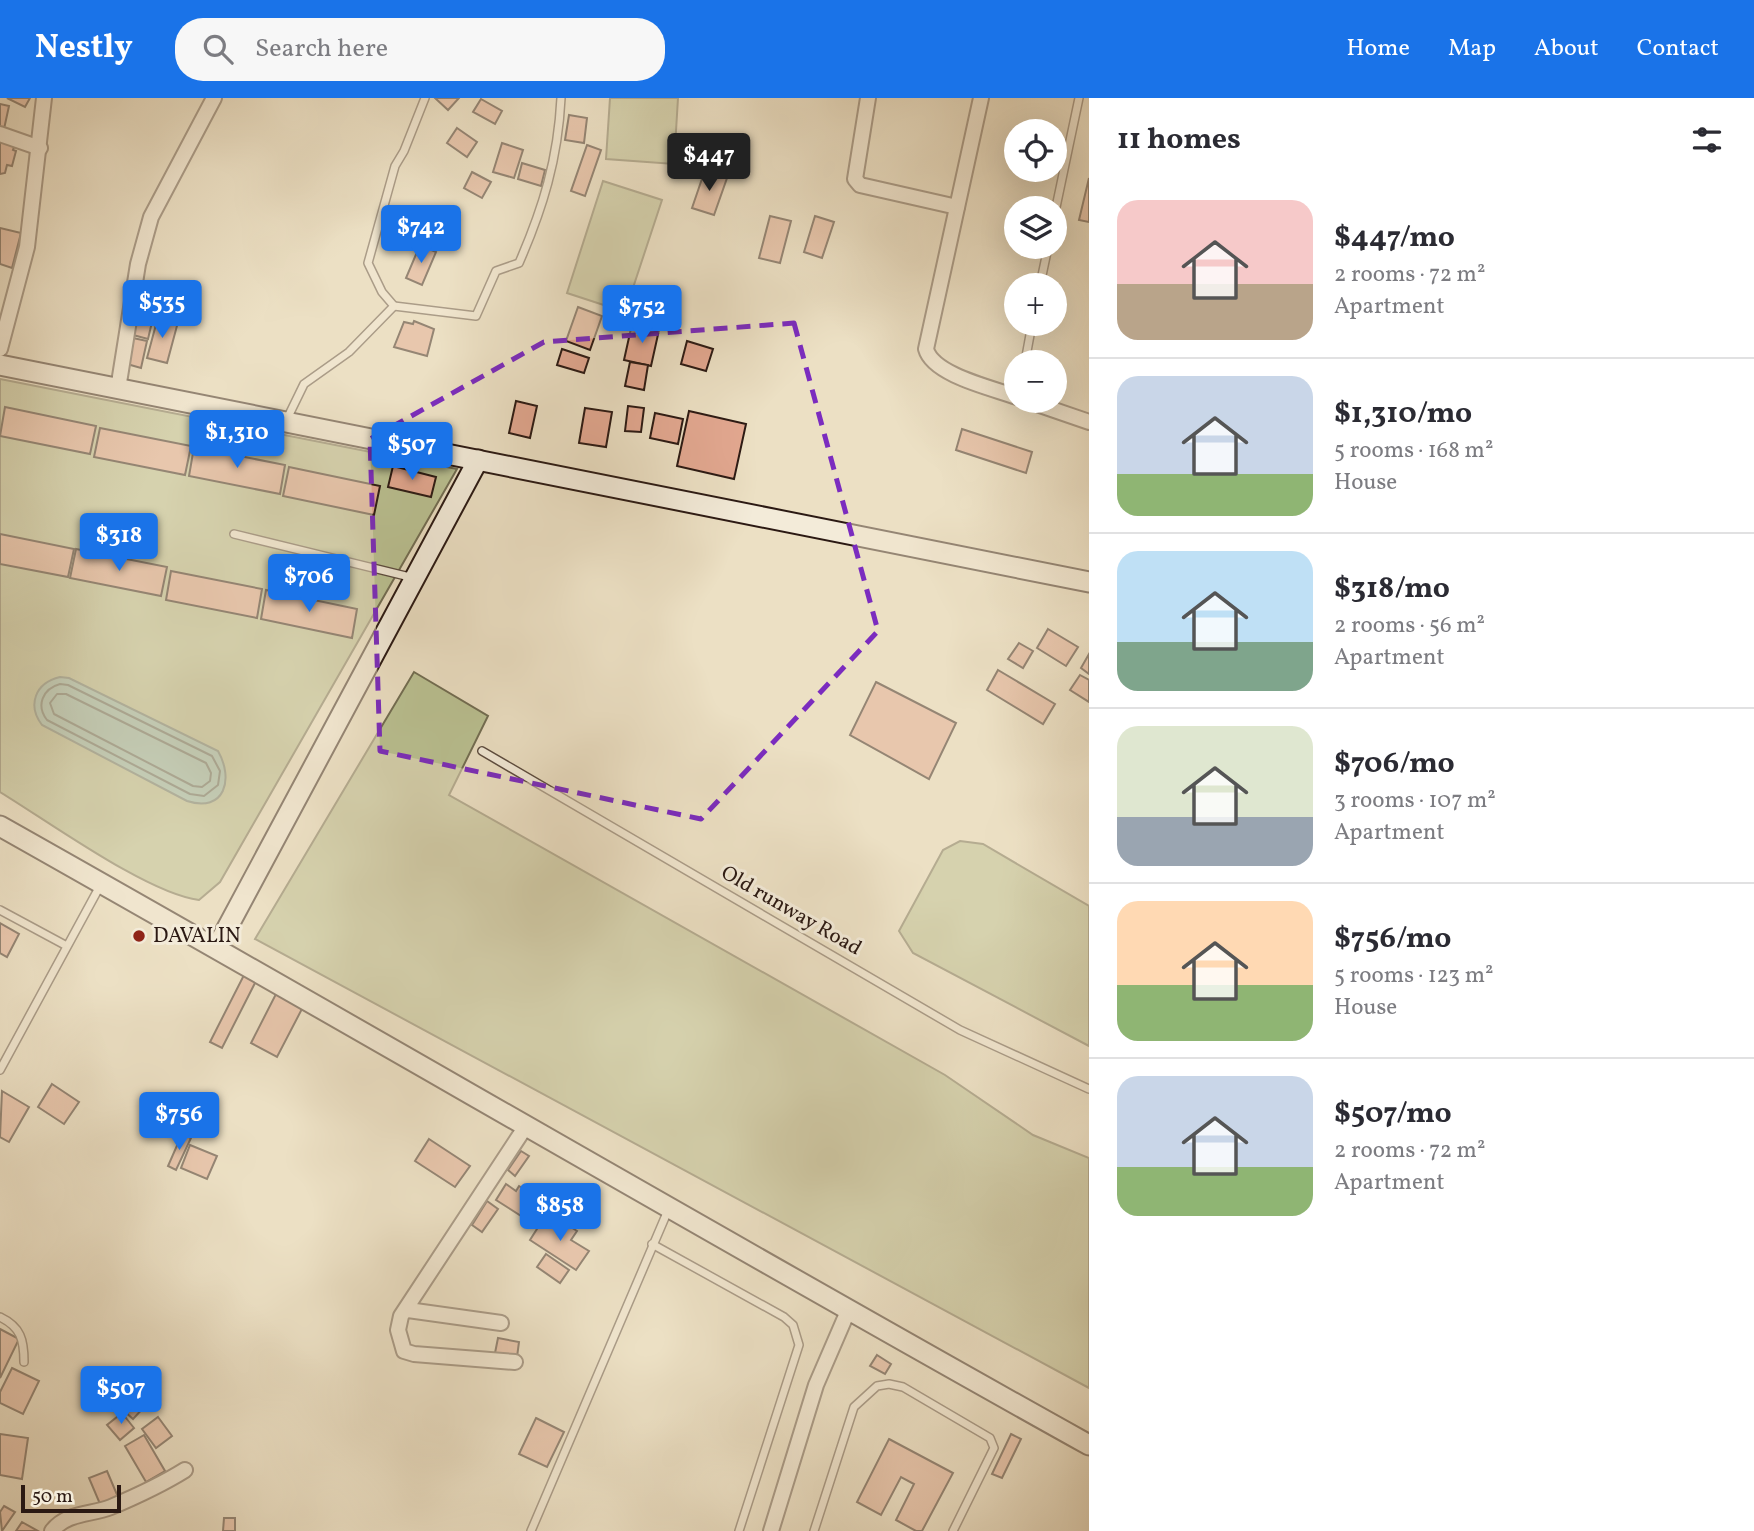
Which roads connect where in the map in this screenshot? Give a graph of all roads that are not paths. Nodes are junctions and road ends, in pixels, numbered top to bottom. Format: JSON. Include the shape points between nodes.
{"nodes":[{"id":1,"x":44,"y":98,"type":"edge"},
{"id":2,"x":214,"y":98,"type":"edge"},
{"id":3,"x":425,"y":98,"type":"edge"},
{"id":4,"x":561,"y":98,"type":"edge"},
{"id":5,"x":868,"y":98,"type":"edge"},
{"id":6,"x":981,"y":98,"type":"edge"},
{"id":7,"x":1079,"y":98,"type":"edge"},
{"id":8,"x":0,"y":134,"type":"edge"},
{"id":9,"x":40,"y":148,"type":"junction"},
{"id":10,"x":1058,"y":196,"type":"edge"},
{"id":11,"x":957,"y":207,"type":"junction"},
{"id":12,"x":394,"y":306,"type":"junction"},
{"id":13,"x":0,"y":349,"type":"edge"},
{"id":14,"x":0,"y":365,"type":"edge"},
{"id":15,"x":118,"y":389,"type":"junction"},
{"id":16,"x":1004,"y":392,"type":"edge"},
{"id":17,"x":1063,"y":413,"type":"edge"},
{"id":18,"x":1089,"y":422,"type":"edge"},
{"id":19,"x":285,"y":423,"type":"junction"},
{"id":20,"x":478,"y":460,"type":"junction"},
{"id":21,"x":234,"y":534,"type":"dead end"},
{"id":22,"x":414,"y":578,"type":"junction"},
{"id":23,"x":1089,"y":582,"type":"edge"},
{"id":24,"x":482,"y":751,"type":"dead end"},
{"id":25,"x":0,"y":826,"type":"edge"},
{"id":26,"x":102,"y":883,"type":"junction"},
{"id":27,"x":0,"y":910,"type":"edge"},
{"id":28,"x":65,"y":945,"type":"junction"},
{"id":29,"x":217,"y":947,"type":"junction"},
{"id":30,"x":3,"y":1055,"type":"edge"},
{"id":31,"x":0,"y":1069,"type":"edge"},
{"id":32,"x":1089,"y":1089,"type":"edge"},
{"id":33,"x":526,"y":1126,"type":"junction"},
{"id":34,"x":669,"y":1207,"type":"junction"},
{"id":35,"x":652,"y":1244,"type":"junction"},
{"id":36,"x":408,"y":1310,"type":"junction"},
{"id":37,"x":848,"y":1311,"type":"junction"},
{"id":38,"x":0,"y":1317,"type":"edge"},
{"id":39,"x":501,"y":1323,"type":"dead end"},
{"id":40,"x":24,"y":1362,"type":"dead end"},
{"id":41,"x":515,"y":1362,"type":"dead end"},
{"id":42,"x":1089,"y":1445,"type":"edge"},
{"id":43,"x":185,"y":1470,"type":"dead end"},
{"id":44,"x":52,"y":1531,"type":"edge"},
{"id":45,"x":531,"y":1531,"type":"edge"},
{"id":46,"x":739,"y":1531,"type":"edge"},
{"id":47,"x":771,"y":1531,"type":"edge"},
{"id":48,"x":814,"y":1531,"type":"edge"},
{"id":49,"x":953,"y":1531,"type":"edge"}],
"edges":[{"from":1,"to":9,"type":"street"},
{"from":2,"to":15,"type":"street","via":[[151,217],[138,264]]},
{"from":3,"to":12,"type":"lane","via":[[395,166],[368,263]]},
{"from":4,"to":12,"type":"lane","via":[[559,144],[543,204],[519,263],[496,271],[476,316]]},
{"from":5,"to":11,"type":"street","via":[[855,180],[860,185]]},
{"from":6,"to":11,"type":"street"},
{"from":7,"to":10,"type":"lane"},
{"from":8,"to":9,"type":"street"},
{"from":9,"to":13,"type":"street","via":[[27,247]]},
{"from":11,"to":16,"type":"street","via":[[928,332],[928,358],[940,368]]},
{"from":12,"to":19,"type":"lane","via":[[349,352],[304,384]]},
{"from":14,"to":15,"type":"street"},
{"from":15,"to":19,"type":"street"},
{"from":17,"to":18,"type":"street"},
{"from":19,"to":20,"type":"street"},
{"from":20,"to":22,"type":"street"},
{"from":20,"to":23,"type":"street"},
{"from":21,"to":22,"type":"lane"},
{"from":22,"to":29,"type":"street"},
{"from":24,"to":32,"type":"lane","name":"Old runway Road","via":[[960,1030]]},
{"from":25,"to":26,"type":"street"},
{"from":26,"to":28,"type":"lane"},
{"from":26,"to":29,"type":"street"},
{"from":27,"to":28,"type":"lane"},
{"from":28,"to":30,"type":"lane"},
{"from":29,"to":33,"type":"street"},
{"from":30,"to":31,"type":"lane"},
{"from":33,"to":34,"type":"street"},
{"from":33,"to":36,"type":"street"},
{"from":34,"to":35,"type":"lane"},
{"from":34,"to":37,"type":"street"},
{"from":35,"to":45,"type":"lane"},
{"from":35,"to":46,"type":"lane","via":[[784,1317],[798,1336],[799,1345]]},
{"from":36,"to":39,"type":"street"},
{"from":36,"to":41,"type":"street","via":[[399,1321],[404,1350]]},
{"from":37,"to":42,"type":"street"},
{"from":37,"to":47,"type":"street","via":[[817,1385]]},
{"from":38,"to":40,"type":"lane","via":[[12,1323],[24,1340]]},
{"from":43,"to":44,"type":"street","via":[[107,1509],[75,1515]]},
{"from":48,"to":49,"type":"lane","via":[[854,1407],[877,1386],[889,1384],[903,1387],[990,1438],[994,1448]]}]}
